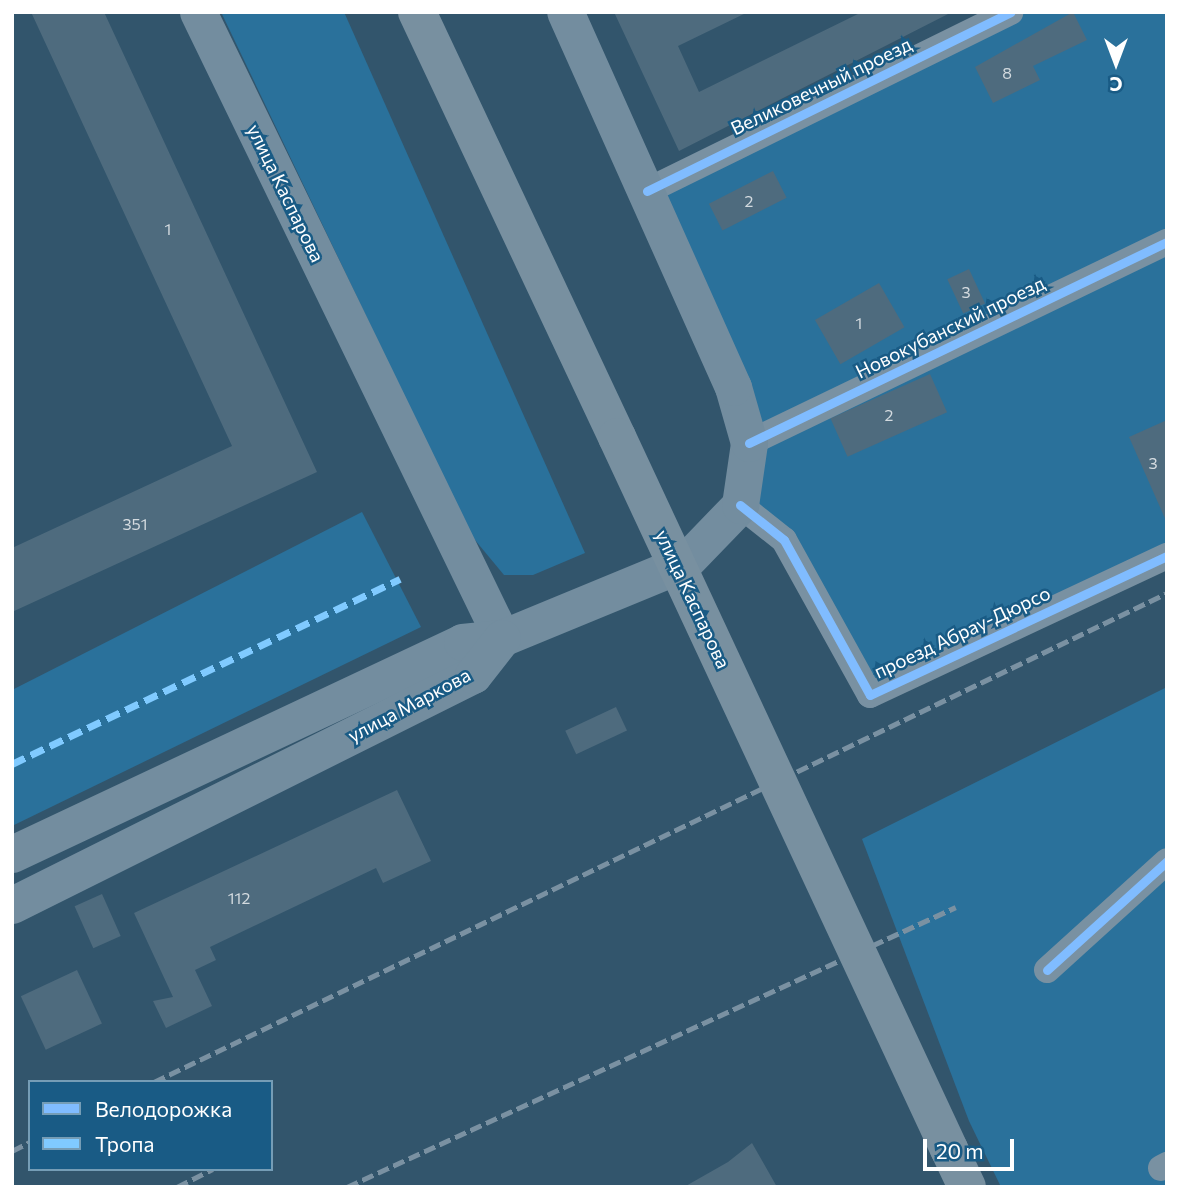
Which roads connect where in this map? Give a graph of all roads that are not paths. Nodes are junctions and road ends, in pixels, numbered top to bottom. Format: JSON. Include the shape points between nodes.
{"nodes":[{"id":1,"x":198,"y":12,"type":"edge"},
{"id":2,"x":417,"y":12,"type":"edge"},
{"id":3,"x":565,"y":12,"type":"edge"},
{"id":4,"x":1010,"y":12,"type":"edge"},
{"id":5,"x":647,"y":191,"type":"junction"},
{"id":6,"x":1167,"y":242,"type":"edge"},
{"id":7,"x":749,"y":443,"type":"junction"},
{"id":8,"x":740,"y":505,"type":"junction"},
{"id":9,"x":1167,"y":556,"type":"edge"},
{"id":10,"x":502,"y":638,"type":"junction"},
{"id":11,"x":12,"y":854,"type":"edge"},
{"id":12,"x":1167,"y":860,"type":"edge"},
{"id":13,"x":12,"y":905,"type":"edge"},
{"id":14,"x":1047,"y":970,"type":"dead end"},
{"id":15,"x":967,"y":1187,"type":"edge"}],
"edges":[{"from":1,"to":10,"type":"main road","name":"улица Каспарова"},
{"from":2,"to":15,"type":"main road","name":"улица Каспарова","bridge":true},
{"from":3,"to":5,"type":"main road"},
{"from":4,"to":5,"type":"street","name":"Великовечный проезд"},
{"from":5,"to":7,"type":"main road","via":[[733,387]]},
{"from":6,"to":7,"type":"street","name":"Новокубанский проезд"},
{"from":7,"to":8,"type":"main road"},
{"from":8,"to":9,"type":"street","name":"проезд Абрау-Дюрсо","via":[[784,540],[870,695]]},
{"from":8,"to":10,"type":"main road","via":[[684,563]]},
{"from":10,"to":11,"type":"main road","name":"улица Маркова","via":[[462,642]]},
{"from":10,"to":13,"type":"main road","name":"улица Маркова","via":[[473,675]]},
{"from":12,"to":14,"type":"street"}]}
